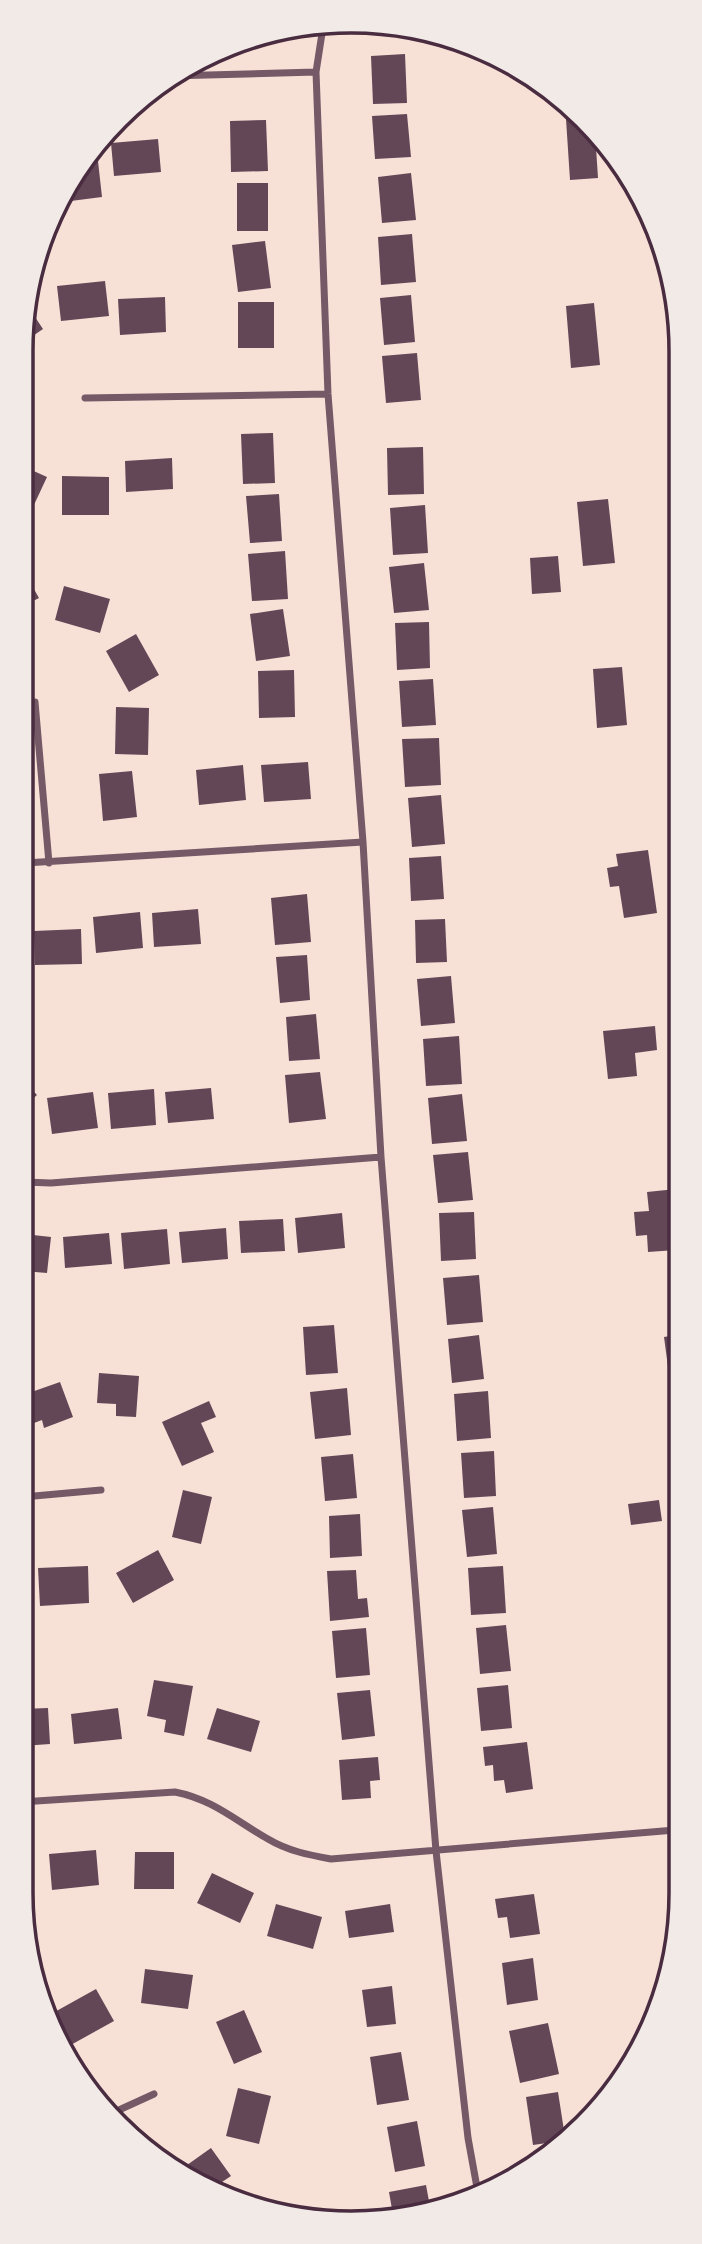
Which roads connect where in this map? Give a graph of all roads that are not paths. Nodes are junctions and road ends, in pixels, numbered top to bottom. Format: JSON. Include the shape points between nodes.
{"nodes":[{"id":1,"x":322,"y":35,"type":"edge"},
{"id":2,"x":316,"y":72,"type":"junction"},
{"id":3,"x":193,"y":75,"type":"edge"},
{"id":4,"x":328,"y":394,"type":"junction"},
{"id":5,"x":85,"y":398,"type":"dead end"},
{"id":6,"x":35,"y":702,"type":"dead end"},
{"id":7,"x":363,"y":842,"type":"junction"},
{"id":8,"x":33,"y":863,"type":"edge"},
{"id":9,"x":49,"y":863,"type":"junction"},
{"id":10,"x":381,"y":1157,"type":"junction"},
{"id":11,"x":33,"y":1182,"type":"edge"},
{"id":12,"x":101,"y":1490,"type":"dead end"},
{"id":13,"x":33,"y":1496,"type":"edge"},
{"id":14,"x":33,"y":1801,"type":"edge"},
{"id":15,"x":669,"y":1831,"type":"edge"},
{"id":16,"x":436,"y":1851,"type":"junction"},
{"id":17,"x":154,"y":2094,"type":"dead end"},
{"id":18,"x":119,"y":2110,"type":"edge"},
{"id":19,"x":477,"y":2185,"type":"edge"}],
"edges":[{"from":1,"to":2,"type":"street"},
{"from":2,"to":3,"type":"street"},
{"from":2,"to":4,"type":"street"},
{"from":4,"to":5,"type":"street"},
{"from":4,"to":7,"type":"street"},
{"from":6,"to":9,"type":"street"},
{"from":7,"to":9,"type":"street"},
{"from":7,"to":10,"type":"street"},
{"from":8,"to":9,"type":"street"},
{"from":10,"to":11,"type":"street"},
{"from":10,"to":16,"type":"street"},
{"from":12,"to":13,"type":"street"},
{"from":14,"to":16,"type":"street","via":[[175,1792],[195,1796],[300,1854],[331,1859]]},
{"from":15,"to":16,"type":"street"},
{"from":16,"to":19,"type":"street"},
{"from":17,"to":18,"type":"street"}]}
